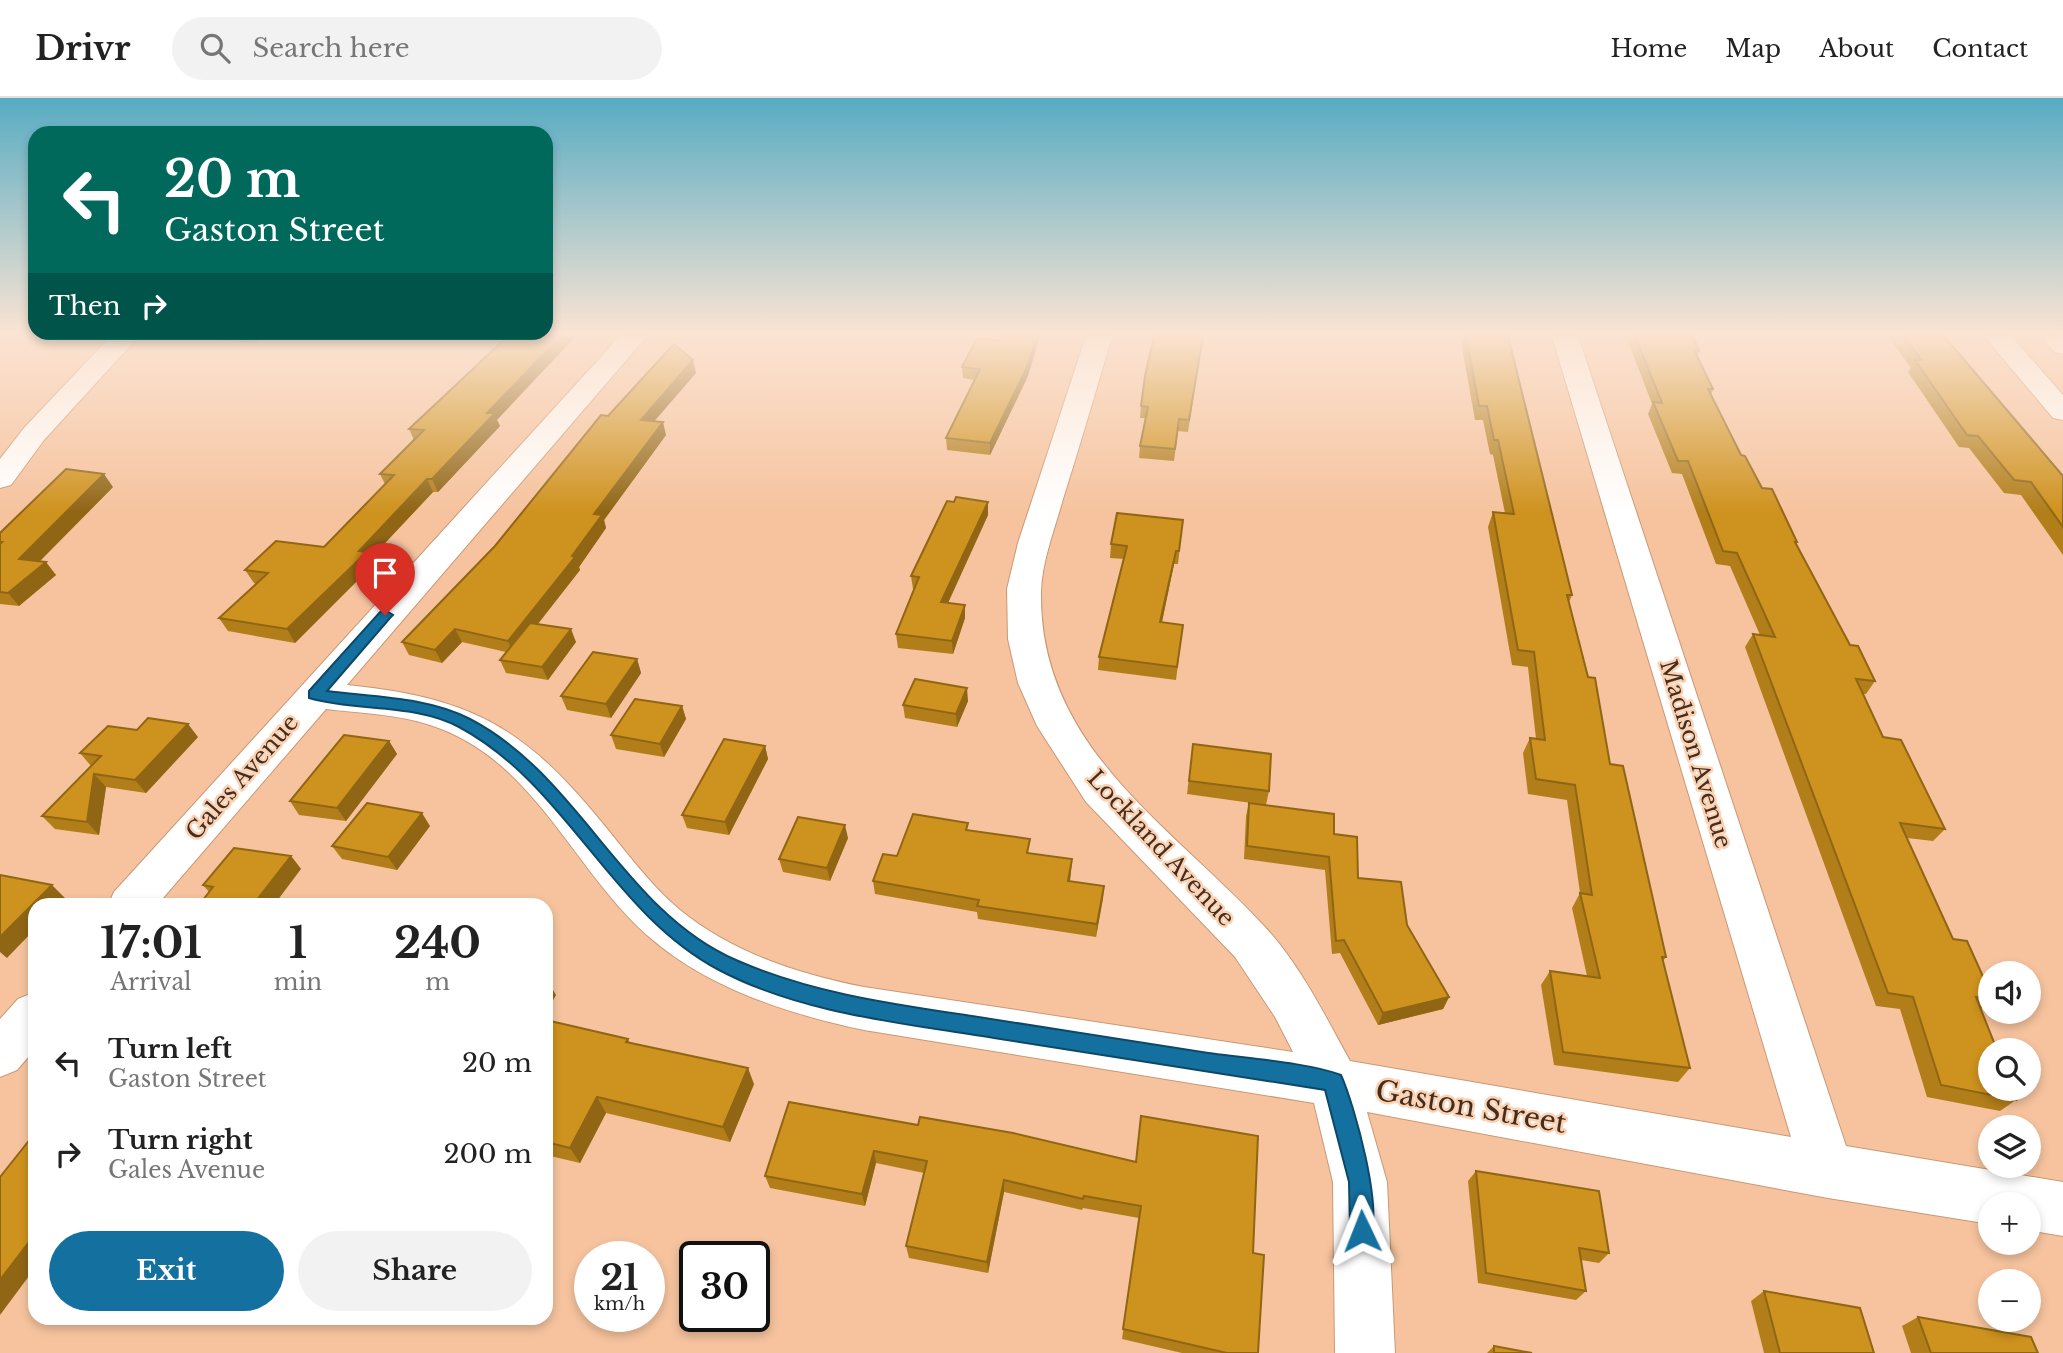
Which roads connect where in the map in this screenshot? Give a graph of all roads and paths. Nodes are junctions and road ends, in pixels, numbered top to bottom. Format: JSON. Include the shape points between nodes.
{"nodes":[{"id":1,"x":71,"y":395,"type":"edge"},
{"id":2,"x":583,"y":395,"type":"edge"},
{"id":3,"x":1081,"y":395,"type":"edge"},
{"id":4,"x":1583,"y":395,"type":"edge"},
{"id":5,"x":2048,"y":395,"type":"edge"},
{"id":6,"x":2063,"y":412,"type":"edge"},
{"id":7,"x":0,"y":479,"type":"edge"},
{"id":8,"x":314,"y":695,"type":"junction"},
{"id":9,"x":136,"y":898,"type":"edge"},
{"id":10,"x":28,"y":1022,"type":"edge"},
{"id":11,"x":0,"y":1054,"type":"edge"},
{"id":12,"x":1334,"y":1082,"type":"junction"},
{"id":13,"x":1828,"y":1172,"type":"junction"},
{"id":14,"x":2063,"y":1209,"type":"edge"},
{"id":15,"x":1365,"y":1353,"type":"edge"}],
"edges":[{"from":1,"to":7,"type":"street"},
{"from":2,"to":8,"type":"street","name":"Gales Avenue"},
{"from":3,"to":12,"type":"street","name":"Lockland Avenue","via":[[1024,589],[1026,639],[1037,682],[1056,726],[1100,791],[1251,943],[1292,1002]]},
{"from":4,"to":13,"type":"street","name":"Madison Avenue"},
{"from":5,"to":6,"type":"street"},
{"from":8,"to":9,"type":"street","name":"Gales Avenue"},
{"from":8,"to":12,"type":"street","name":"Gaston Street","via":[[424,710],[463,722],[495,741],[560,801],[648,908],[683,939],[727,965],[796,992],[892,1012]]},
{"from":10,"to":11,"type":"street"},
{"from":12,"to":13,"type":"street","name":"Gaston Street"},
{"from":12,"to":15,"type":"street","name":"Lockland Avenue","via":[[1360,1182]]},
{"from":13,"to":14,"type":"street","name":"Gaston Street"}]}
